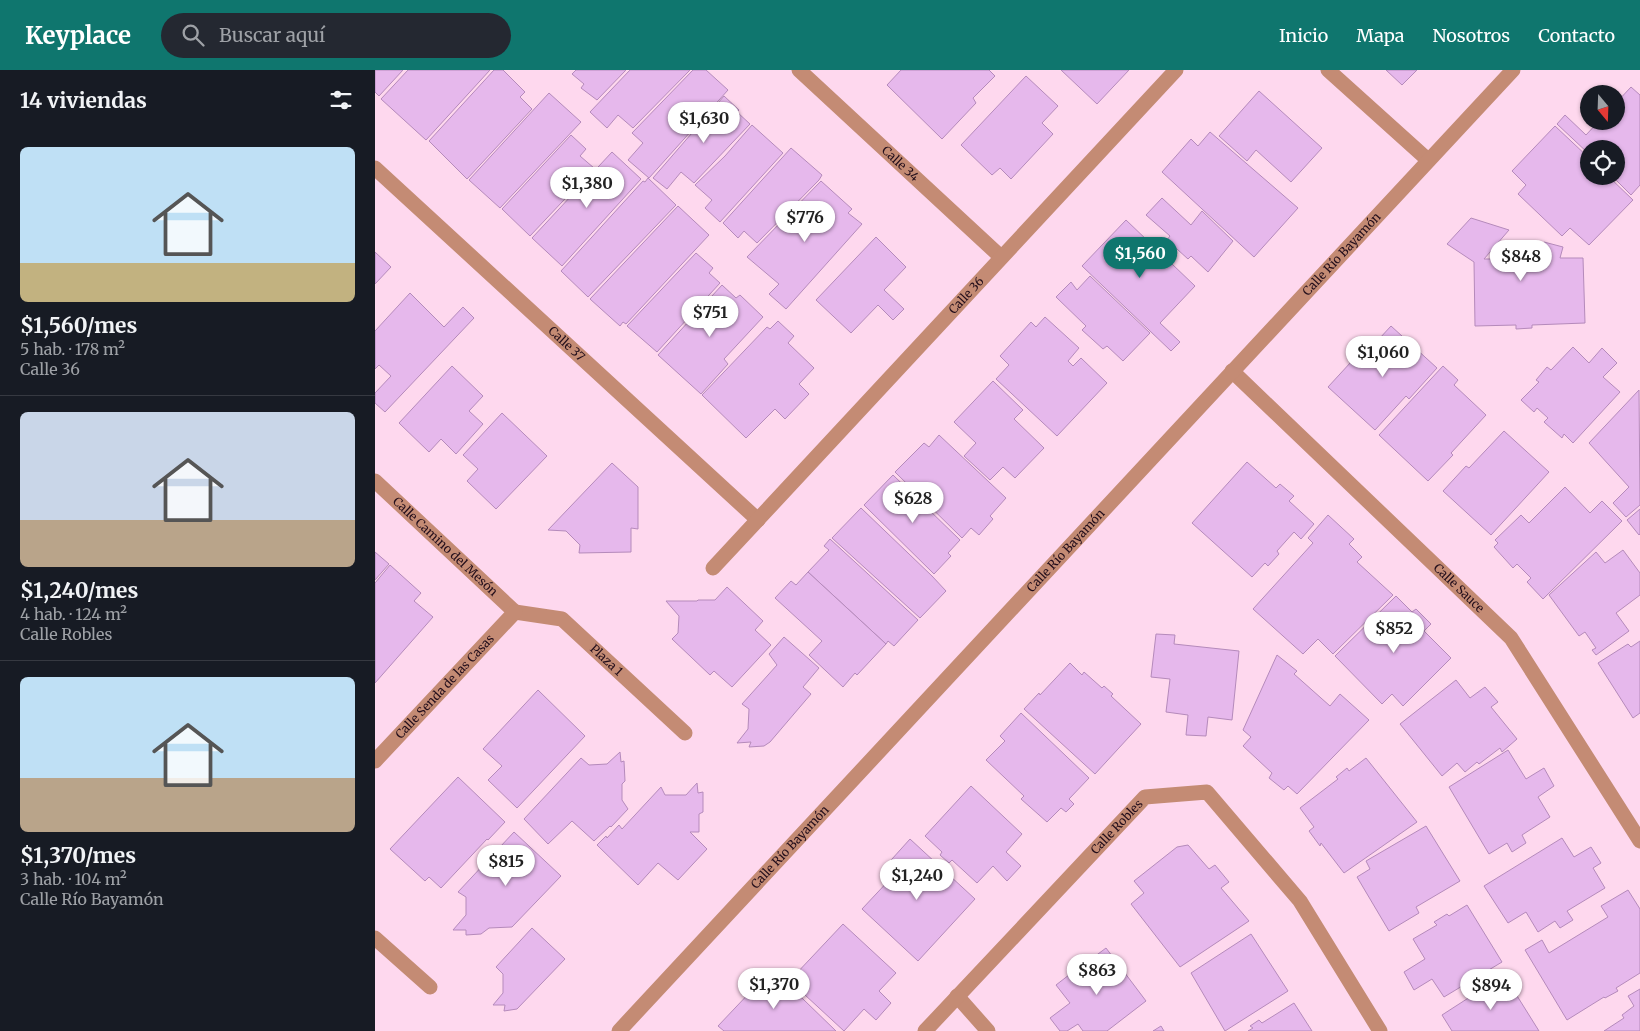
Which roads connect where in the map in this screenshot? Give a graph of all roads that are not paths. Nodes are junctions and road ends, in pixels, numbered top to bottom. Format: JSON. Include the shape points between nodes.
{"nodes":[{"id":1,"x":799,"y":70,"type":"edge"},
{"id":2,"x":1176,"y":70,"type":"edge"},
{"id":3,"x":1328,"y":70,"type":"edge"},
{"id":4,"x":1513,"y":70,"type":"edge"},
{"id":5,"x":1428,"y":160,"type":"junction"},
{"id":6,"x":375,"y":168,"type":"edge"},
{"id":7,"x":1001,"y":257,"type":"junction"},
{"id":8,"x":1232,"y":371,"type":"junction"},
{"id":9,"x":375,"y":481,"type":"edge"},
{"id":10,"x":758,"y":520,"type":"junction"},
{"id":11,"x":713,"y":568,"type":"dead end"},
{"id":12,"x":515,"y":612,"type":"junction"},
{"id":13,"x":685,"y":733,"type":"dead end"},
{"id":14,"x":375,"y":761,"type":"edge"},
{"id":15,"x":1640,"y":841,"type":"edge"},
{"id":16,"x":375,"y":938,"type":"edge"},
{"id":17,"x":430,"y":987,"type":"dead end"},
{"id":18,"x":957,"y":996,"type":"junction"},
{"id":19,"x":619,"y":1031,"type":"edge"},
{"id":20,"x":925,"y":1031,"type":"edge"},
{"id":21,"x":988,"y":1031,"type":"edge"},
{"id":22,"x":1380,"y":1031,"type":"edge"}],
"edges":[{"from":1,"to":7,"type":"street","name":"Calle 34"},
{"from":2,"to":7,"type":"street","name":"Calle 36"},
{"from":3,"to":5,"type":"street"},
{"from":4,"to":5,"type":"street","name":"Calle Río Bayamón"},
{"from":5,"to":8,"type":"street","name":"Calle Río Bayamón"},
{"from":6,"to":10,"type":"street","name":"Calle 37"},
{"from":7,"to":10,"type":"street","name":"Calle 36"},
{"from":8,"to":15,"type":"street","name":"Calle Sauce","via":[[1511,638]]},
{"from":8,"to":19,"type":"street","name":"Calle Río Bayamón"},
{"from":9,"to":12,"type":"street","name":"Calle Camino del Mesón"},
{"from":10,"to":11,"type":"street","name":"Calle 36"},
{"from":12,"to":13,"type":"street","name":"Plaza 1","via":[[562,619]]},
{"from":12,"to":14,"type":"street","name":"Calle Senda de las Casas"},
{"from":16,"to":17,"type":"street"},
{"from":18,"to":20,"type":"street","name":"Calle Robles"},
{"from":18,"to":21,"type":"street"},
{"from":18,"to":22,"type":"street","name":"Calle Robles","via":[[1145,797],[1207,792],[1300,901]]}]}
